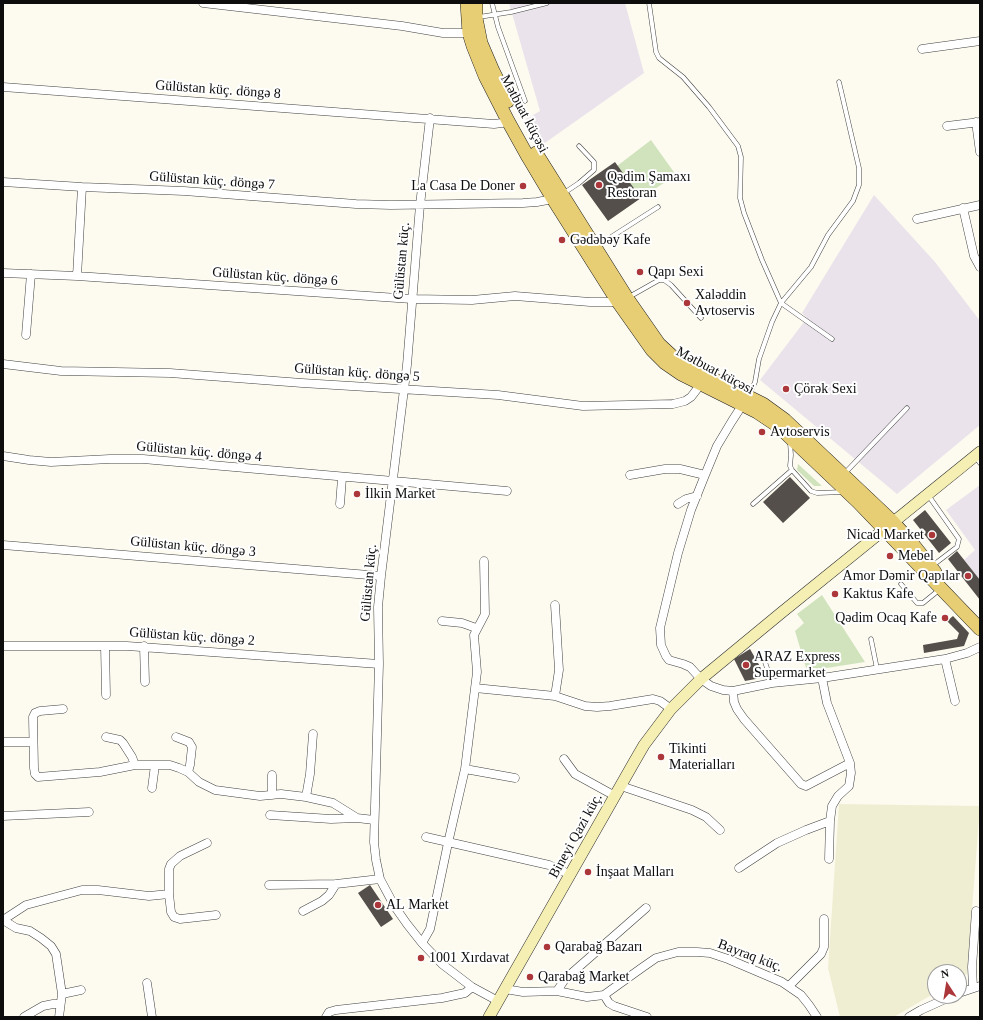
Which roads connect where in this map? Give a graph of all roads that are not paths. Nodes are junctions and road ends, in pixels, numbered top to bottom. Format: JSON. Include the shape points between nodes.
{"nodes":[{"id":1,"x":203,"y":3,"type":"edge"},
{"id":2,"x":466,"y":3,"type":"edge"},
{"id":3,"x":476,"y":3,"type":"edge"},
{"id":4,"x":492,"y":3,"type":"edge"},
{"id":5,"x":547,"y":3,"type":"edge"},
{"id":6,"x":649,"y":3,"type":"edge"},
{"id":7,"x":494,"y":15,"type":"junction"},
{"id":8,"x":476,"y":18,"type":"junction"},
{"id":9,"x":474,"y":32,"type":"junction"},
{"id":10,"x":980,"y":41,"type":"edge"},
{"id":11,"x":922,"y":49,"type":"dead end"},
{"id":12,"x":839,"y":82,"type":"dead end"},
{"id":13,"x":3,"y":87,"type":"edge"},
{"id":14,"x":524,"y":101,"type":"dead end"},
{"id":15,"x":430,"y":118,"type":"junction"},
{"id":16,"x":512,"y":119,"type":"junction"},
{"id":17,"x":978,"y":122,"type":"edge"},
{"id":18,"x":947,"y":126,"type":"dead end"},
{"id":19,"x":579,"y":146,"type":"dead end"},
{"id":20,"x":980,"y":152,"type":"edge"},
{"id":21,"x":3,"y":182,"type":"edge"},
{"id":22,"x":82,"y":187,"type":"junction"},
{"id":23,"x":557,"y":196,"type":"junction"},
{"id":24,"x":420,"y":205,"type":"junction"},
{"id":25,"x":980,"y":205,"type":"edge"},
{"id":26,"x":658,"y":207,"type":"dead end"},
{"id":27,"x":963,"y":208,"type":"junction"},
{"id":28,"x":917,"y":219,"type":"dead end"},
{"id":29,"x":591,"y":250,"type":"junction"},
{"id":30,"x":980,"y":266,"type":"edge"},
{"id":31,"x":3,"y":273,"type":"edge"},
{"id":32,"x":31,"y":274,"type":"junction"},
{"id":33,"x":77,"y":276,"type":"junction"},
{"id":34,"x":412,"y":299,"type":"junction"},
{"id":35,"x":622,"y":300,"type":"junction"},
{"id":36,"x":781,"y":303,"type":"junction"},
{"id":37,"x":701,"y":318,"type":"dead end"},
{"id":38,"x":26,"y":334,"type":"dead end"},
{"id":39,"x":832,"y":339,"type":"dead end"},
{"id":40,"x":3,"y":364,"type":"edge"},
{"id":41,"x":701,"y":384,"type":"junction"},
{"id":42,"x":404,"y":389,"type":"junction"},
{"id":43,"x":745,"y":400,"type":"junction"},
{"id":44,"x":907,"y":408,"type":"dead end"},
{"id":45,"x":788,"y":435,"type":"junction"},
{"id":46,"x":3,"y":456,"type":"edge"},
{"id":47,"x":978,"y":457,"type":"edge"},
{"id":48,"x":792,"y":470,"type":"junction"},
{"id":49,"x":844,"y":474,"type":"junction"},
{"id":50,"x":630,"y":475,"type":"dead end"},
{"id":51,"x":705,"y":475,"type":"junction"},
{"id":52,"x":342,"y":478,"type":"junction"},
{"id":53,"x":393,"y":482,"type":"junction"},
{"id":54,"x":507,"y":491,"type":"dead end"},
{"id":55,"x":847,"y":492,"type":"junction"},
{"id":56,"x":928,"y":494,"type":"junction"},
{"id":57,"x":697,"y":496,"type":"junction"},
{"id":58,"x":340,"y":504,"type":"dead end"},
{"id":59,"x":678,"y":504,"type":"dead end"},
{"id":60,"x":753,"y":504,"type":"dead end"},
{"id":61,"x":888,"y":526,"type":"junction"},
{"id":62,"x":3,"y":545,"type":"edge"},
{"id":63,"x":484,"y":561,"type":"dead end"},
{"id":64,"x":931,"y":567,"type":"junction"},
{"id":65,"x":381,"y":576,"type":"junction"},
{"id":66,"x":901,"y":584,"type":"dead end"},
{"id":67,"x":940,"y":589,"type":"junction"},
{"id":68,"x":555,"y":606,"type":"dead end"},
{"id":69,"x":442,"y":621,"type":"dead end"},
{"id":70,"x":476,"y":628,"type":"junction"},
{"id":71,"x":980,"y":628,"type":"edge"},
{"id":72,"x":871,"y":639,"type":"dead end"},
{"id":73,"x":3,"y":646,"type":"edge"},
{"id":74,"x":105,"y":646,"type":"junction"},
{"id":75,"x":144,"y":646,"type":"junction"},
{"id":76,"x":980,"y":647,"type":"edge"},
{"id":77,"x":945,"y":659,"type":"junction"},
{"id":78,"x":765,"y":662,"type":"dead end"},
{"id":79,"x":379,"y":664,"type":"junction"},
{"id":80,"x":877,"y":670,"type":"junction"},
{"id":81,"x":822,"y":678,"type":"junction"},
{"id":82,"x":701,"y":679,"type":"junction"},
{"id":83,"x":144,"y":682,"type":"dead end"},
{"id":84,"x":772,"y":684,"type":"junction"},
{"id":85,"x":475,"y":688,"type":"junction"},
{"id":86,"x":733,"y":691,"type":"junction"},
{"id":87,"x":106,"y":695,"type":"dead end"},
{"id":88,"x":555,"y":696,"type":"junction"},
{"id":89,"x":955,"y":701,"type":"dead end"},
{"id":90,"x":63,"y":709,"type":"dead end"},
{"id":91,"x":671,"y":709,"type":"junction"},
{"id":92,"x":313,"y":734,"type":"dead end"},
{"id":93,"x":106,"y":737,"type":"dead end"},
{"id":94,"x":176,"y":737,"type":"dead end"},
{"id":95,"x":3,"y":742,"type":"edge"},
{"id":96,"x":33,"y":742,"type":"junction"},
{"id":97,"x":564,"y":759,"type":"dead end"},
{"id":98,"x":850,"y":763,"type":"junction"},
{"id":99,"x":135,"y":765,"type":"junction"},
{"id":100,"x":155,"y":765,"type":"junction"},
{"id":101,"x":465,"y":769,"type":"junction"},
{"id":102,"x":188,"y":772,"type":"junction"},
{"id":103,"x":272,"y":775,"type":"dead end"},
{"id":104,"x":515,"y":778,"type":"dead end"},
{"id":105,"x":152,"y":788,"type":"dead end"},
{"id":106,"x":618,"y":791,"type":"junction"},
{"id":107,"x":272,"y":795,"type":"junction"},
{"id":108,"x":306,"y":796,"type":"junction"},
{"id":109,"x":89,"y":812,"type":"dead end"},
{"id":110,"x":270,"y":815,"type":"dead end"},
{"id":111,"x":3,"y":816,"type":"edge"},
{"id":112,"x":357,"y":818,"type":"junction"},
{"id":113,"x":374,"y":820,"type":"junction"},
{"id":114,"x":830,"y":821,"type":"junction"},
{"id":115,"x":720,"y":830,"type":"dead end"},
{"id":116,"x":426,"y":837,"type":"dead end"},
{"id":117,"x":207,"y":843,"type":"dead end"},
{"id":118,"x":448,"y":843,"type":"junction"},
{"id":119,"x":829,"y":859,"type":"dead end"},
{"id":120,"x":739,"y":868,"type":"dead end"},
{"id":121,"x":571,"y":875,"type":"junction"},
{"id":122,"x":380,"y":879,"type":"junction"},
{"id":123,"x":336,"y":884,"type":"junction"},
{"id":124,"x":270,"y":885,"type":"dead end"},
{"id":125,"x":169,"y":894,"type":"junction"},
{"id":126,"x":646,"y":908,"type":"dead end"},
{"id":127,"x":303,"y":911,"type":"dead end"},
{"id":128,"x":976,"y":911,"type":"dead end"},
{"id":129,"x":216,"y":915,"type":"dead end"},
{"id":130,"x":824,"y":919,"type":"dead end"},
{"id":131,"x":3,"y":920,"type":"edge"},
{"id":132,"x":422,"y":943,"type":"junction"},
{"id":133,"x":147,"y":983,"type":"dead end"},
{"id":134,"x":789,"y":986,"type":"junction"},
{"id":135,"x":472,"y":987,"type":"junction"},
{"id":136,"x":976,"y":987,"type":"edge"},
{"id":137,"x":505,"y":989,"type":"junction"},
{"id":138,"x":81,"y":990,"type":"dead end"},
{"id":139,"x":557,"y":991,"type":"junction"},
{"id":140,"x":62,"y":994,"type":"junction"},
{"id":141,"x":604,"y":995,"type":"junction"},
{"id":142,"x":498,"y":1002,"type":"junction"},
{"id":143,"x":60,"y":1004,"type":"junction"},
{"id":144,"x":934,"y":1004,"type":"edge"},
{"id":145,"x":24,"y":1017,"type":"edge"},
{"id":146,"x":58,"y":1017,"type":"edge"},
{"id":147,"x":152,"y":1017,"type":"edge"},
{"id":148,"x":326,"y":1017,"type":"edge"},
{"id":149,"x":489,"y":1017,"type":"edge"},
{"id":150,"x":647,"y":1017,"type":"edge"},
{"id":151,"x":817,"y":1017,"type":"edge"},
{"id":152,"x":909,"y":1017,"type":"edge"}],
"edges":[{"from":1,"to":9,"type":"street","via":[[443,33]]},
{"from":2,"to":9,"type":"main road","name":"Mətbuat küçəsi"},
{"from":3,"to":8,"type":"main road","name":"Mətbuat küçəsi"},
{"from":4,"to":7,"type":"lane"},
{"from":5,"to":7,"type":"lane"},
{"from":6,"to":36,"type":"lane","via":[[659,58],[683,77],[738,146],[741,157],[740,198],[744,214]]},
{"from":7,"to":8,"type":"lane"},
{"from":7,"to":14,"type":"lane"},
{"from":8,"to":9,"type":"main road","name":"Mətbuat küçəsi"},
{"from":9,"to":16,"type":"main road","name":"Mətbuat küçəsi","via":[[481,43]]},
{"from":10,"to":11,"type":"street"},
{"from":12,"to":36,"type":"lane","via":[[859,168],[859,185],[853,201],[828,235],[811,267]]},
{"from":13,"to":15,"type":"street","name":"Gülüstan küç. döngə 8"},
{"from":15,"to":16,"type":"street","name":"Gülüstan küç. döngə 8","via":[[494,124]]},
{"from":15,"to":24,"type":"street","name":"Gülüstan küç."},
{"from":16,"to":23,"type":"main road","name":"Mətbuat küçəsi","via":[[536,153]]},
{"from":17,"to":18,"type":"street"},
{"from":17,"to":20,"type":"street"},
{"from":19,"to":23,"type":"lane","via":[[594,162],[594,170],[579,183]]},
{"from":21,"to":22,"type":"street","name":"Gülüstan küç. döngə 7"},
{"from":22,"to":24,"type":"street","name":"Gülüstan küç. döngə 7","via":[[184,191],[356,204]]},
{"from":22,"to":33,"type":"street"},
{"from":23,"to":24,"type":"street","name":"Gülüstan küç. döngə 7","via":[[537,202]]},
{"from":23,"to":29,"type":"main road","name":"Mətbuat küçəsi"},
{"from":24,"to":34,"type":"street","name":"Gülüstan küç."},
{"from":25,"to":27,"type":"street"},
{"from":26,"to":29,"type":"lane"},
{"from":27,"to":28,"type":"street"},
{"from":27,"to":30,"type":"street","via":[[974,256]]},
{"from":29,"to":35,"type":"main road","name":"Mətbuat küçəsi"},
{"from":31,"to":32,"type":"street","name":"Gülüstan küç. döngə 6"},
{"from":32,"to":33,"type":"street","name":"Gülüstan küç. döngə 6"},
{"from":32,"to":38,"type":"street"},
{"from":33,"to":34,"type":"street","name":"Gülüstan küç. döngə 6"},
{"from":34,"to":35,"type":"street","name":"Gülüstan küç. döngə 6","via":[[472,300],[515,296]]},
{"from":34,"to":42,"type":"street","name":"Gülüstan küç."},
{"from":35,"to":37,"type":"lane","via":[[659,280],[664,280]]},
{"from":35,"to":41,"type":"main road","name":"Mətbuat küçəsi","via":[[652,350],[665,363]]},
{"from":35,"to":43,"type":"main road","name":"Mətbuat küçəsi","via":[[672,356]]},
{"from":36,"to":39,"type":"lane"},
{"from":36,"to":43,"type":"lane","via":[[759,359],[755,382]]},
{"from":40,"to":42,"type":"street","name":"Gülüstan küç. döngə 5","via":[[61,371],[170,373]]},
{"from":41,"to":42,"type":"street","name":"Gülüstan küç. döngə 5","via":[[692,397],[685,401],[673,404],[614,406],[583,406],[498,395]]},
{"from":41,"to":43,"type":"main road","name":"Mətbuat küçəsi"},
{"from":42,"to":53,"type":"street","name":"Gülüstan küç."},
{"from":43,"to":45,"type":"main road","name":"Mətbuat küçəsi"},
{"from":43,"to":49,"type":"main road","name":"Mətbuat küçəsi","via":[[763,404],[785,420]]},
{"from":43,"to":51,"type":"street","via":[[717,446]]},
{"from":44,"to":49,"type":"lane"},
{"from":45,"to":48,"type":"lane"},
{"from":45,"to":55,"type":"main road","name":"Mətbuat küçəsi"},
{"from":46,"to":52,"type":"street","name":"Gülüstan küç. döngə 4","via":[[51,462],[144,460]]},
{"from":47,"to":56,"type":"main road","name":"Bineyi Qazi küç."},
{"from":48,"to":55,"type":"lane","via":[[811,491]]},
{"from":48,"to":60,"type":"lane"},
{"from":49,"to":61,"type":"main road","name":"Mətbuat küçəsi"},
{"from":50,"to":51,"type":"street","via":[[665,469],[680,469]]},
{"from":51,"to":57,"type":"street"},
{"from":52,"to":53,"type":"street","name":"Gülüstan küç. döngə 4"},
{"from":52,"to":58,"type":"street"},
{"from":53,"to":54,"type":"street","name":"Gülüstan küç. döngə 4"},
{"from":53,"to":65,"type":"street","name":"Gülüstan küç."},
{"from":55,"to":61,"type":"main road","name":"Mətbuat küçəsi"},
{"from":56,"to":61,"type":"main road","name":"Bineyi Qazi küç."},
{"from":56,"to":64,"type":"lane","via":[[959,539],[957,546]]},
{"from":57,"to":59,"type":"street","via":[[686,498]]},
{"from":57,"to":82,"type":"street","via":[[678,553],[659,634],[666,656],[690,667]]},
{"from":61,"to":64,"type":"main road","name":"Mətbuat küçəsi"},
{"from":61,"to":67,"type":"main road","name":"Mətbuat küçəsi"},
{"from":61,"to":82,"type":"main road","name":"Bineyi Qazi küç."},
{"from":62,"to":65,"type":"street","name":"Gülüstan küç. döngə 3"},
{"from":63,"to":70,"type":"street","via":[[485,614]]},
{"from":64,"to":71,"type":"main road","name":"Mətbuat küçəsi"},
{"from":65,"to":79,"type":"street","name":"Gülüstan küç.","via":[[378,607]]},
{"from":66,"to":67,"type":"lane","via":[[917,603],[923,603]]},
{"from":67,"to":71,"type":"main road","name":"Mətbuat küçəsi"},
{"from":68,"to":88,"type":"street","via":[[559,670]]},
{"from":69,"to":70,"type":"street","via":[[462,623]]},
{"from":70,"to":85,"type":"street"},
{"from":72,"to":80,"type":"lane"},
{"from":73,"to":74,"type":"street","name":"Gülüstan küç. döngə 2"},
{"from":74,"to":75,"type":"street","name":"Gülüstan küç. döngə 2"},
{"from":74,"to":87,"type":"street"},
{"from":75,"to":79,"type":"street","name":"Gülüstan küç. döngə 2"},
{"from":75,"to":83,"type":"street"},
{"from":76,"to":77,"type":"street"},
{"from":77,"to":80,"type":"street"},
{"from":77,"to":89,"type":"street"},
{"from":78,"to":84,"type":"lane"},
{"from":79,"to":113,"type":"street","name":"Gülüstan küç."},
{"from":80,"to":81,"type":"street"},
{"from":81,"to":84,"type":"street"},
{"from":81,"to":98,"type":"street","via":[[826,702]]},
{"from":82,"to":86,"type":"street","via":[[711,686]]},
{"from":82,"to":91,"type":"main road","name":"Bineyi Qazi küç."},
{"from":84,"to":86,"type":"street"},
{"from":85,"to":88,"type":"street"},
{"from":85,"to":101,"type":"street"},
{"from":86,"to":98,"type":"street","via":[[734,702],[744,719],[801,784],[806,786]]},
{"from":88,"to":91,"type":"street","via":[[585,706],[597,707],[653,699]]},
{"from":90,"to":96,"type":"street","via":[[35,713]]},
{"from":91,"to":106,"type":"main road","name":"Bineyi Qazi küç.","via":[[644,745]]},
{"from":92,"to":108,"type":"street"},
{"from":93,"to":99,"type":"street","via":[[123,742]]},
{"from":94,"to":102,"type":"street","via":[[190,742],[192,747]]},
{"from":95,"to":96,"type":"street"},
{"from":96,"to":99,"type":"street","via":[[34,768],[38,776],[100,772]]},
{"from":97,"to":106,"type":"street","via":[[575,774]]},
{"from":98,"to":114,"type":"street","via":[[849,786],[834,801]]},
{"from":99,"to":100,"type":"street"},
{"from":100,"to":102,"type":"street","via":[[170,766]]},
{"from":100,"to":105,"type":"street"},
{"from":101,"to":104,"type":"street"},
{"from":101,"to":118,"type":"street"},
{"from":102,"to":107,"type":"street","via":[[199,782],[215,790],[260,796]]},
{"from":103,"to":107,"type":"street"},
{"from":106,"to":115,"type":"street","via":[[692,810],[706,817]]},
{"from":106,"to":121,"type":"main road","name":"Bineyi Qazi küç."},
{"from":107,"to":108,"type":"street"},
{"from":108,"to":112,"type":"street","via":[[333,803]]},
{"from":109,"to":111,"type":"street"},
{"from":110,"to":112,"type":"street"},
{"from":112,"to":113,"type":"street"},
{"from":113,"to":122,"type":"street","name":"Gülüstan küç.","via":[[376,860]]},
{"from":114,"to":119,"type":"street"},
{"from":114,"to":120,"type":"street","via":[[777,843]]},
{"from":116,"to":118,"type":"street"},
{"from":117,"to":125,"type":"street","via":[[180,856],[171,864]]},
{"from":118,"to":121,"type":"street","via":[[549,865]]},
{"from":118,"to":132,"type":"street","via":[[430,930]]},
{"from":121,"to":137,"type":"main road","name":"Bineyi Qazi küç."},
{"from":122,"to":123,"type":"street"},
{"from":122,"to":132,"type":"street","name":"Gülüstan küç.","via":[[395,907]]},
{"from":123,"to":124,"type":"street"},
{"from":123,"to":127,"type":"street","via":[[322,901]]},
{"from":125,"to":129,"type":"street","via":[[174,917],[180,919]]},
{"from":125,"to":131,"type":"street","via":[[149,896],[82,890],[26,905]]},
{"from":126,"to":139,"type":"street","via":[[564,979]]},
{"from":128,"to":136,"type":"street","via":[[972,967]]},
{"from":130,"to":134,"type":"street","via":[[824,947],[821,954]]},
{"from":131,"to":140,"type":"street","via":[[16,928],[30,931],[51,946],[56,954]]},
{"from":132,"to":135,"type":"street","name":"Gülüstan küç.","via":[[442,964]]},
{"from":133,"to":147,"type":"street"},
{"from":134,"to":141,"type":"street","name":"Bayraq küç.","via":[[710,953],[678,952],[656,958]]},
{"from":134,"to":151,"type":"street","name":"Bayraq küç.","via":[[801,995]]},
{"from":135,"to":142,"type":"street","name":"Gülüstan küç."},
{"from":135,"to":148,"type":"street","via":[[465,993],[442,998],[336,1010],[329,1012]]},
{"from":137,"to":139,"type":"street","via":[[523,992]]},
{"from":137,"to":142,"type":"main road","name":"Bineyi Qazi küç."},
{"from":138,"to":140,"type":"street"},
{"from":139,"to":141,"type":"street","via":[[587,997]]},
{"from":140,"to":143,"type":"street"},
{"from":141,"to":150,"type":"street","via":[[614,1006]]},
{"from":142,"to":149,"type":"main road","name":"Bineyi Qazi küç."},
{"from":143,"to":145,"type":"street","via":[[43,1006]]},
{"from":143,"to":146,"type":"street"},
{"from":144,"to":152,"type":"street"}]}
